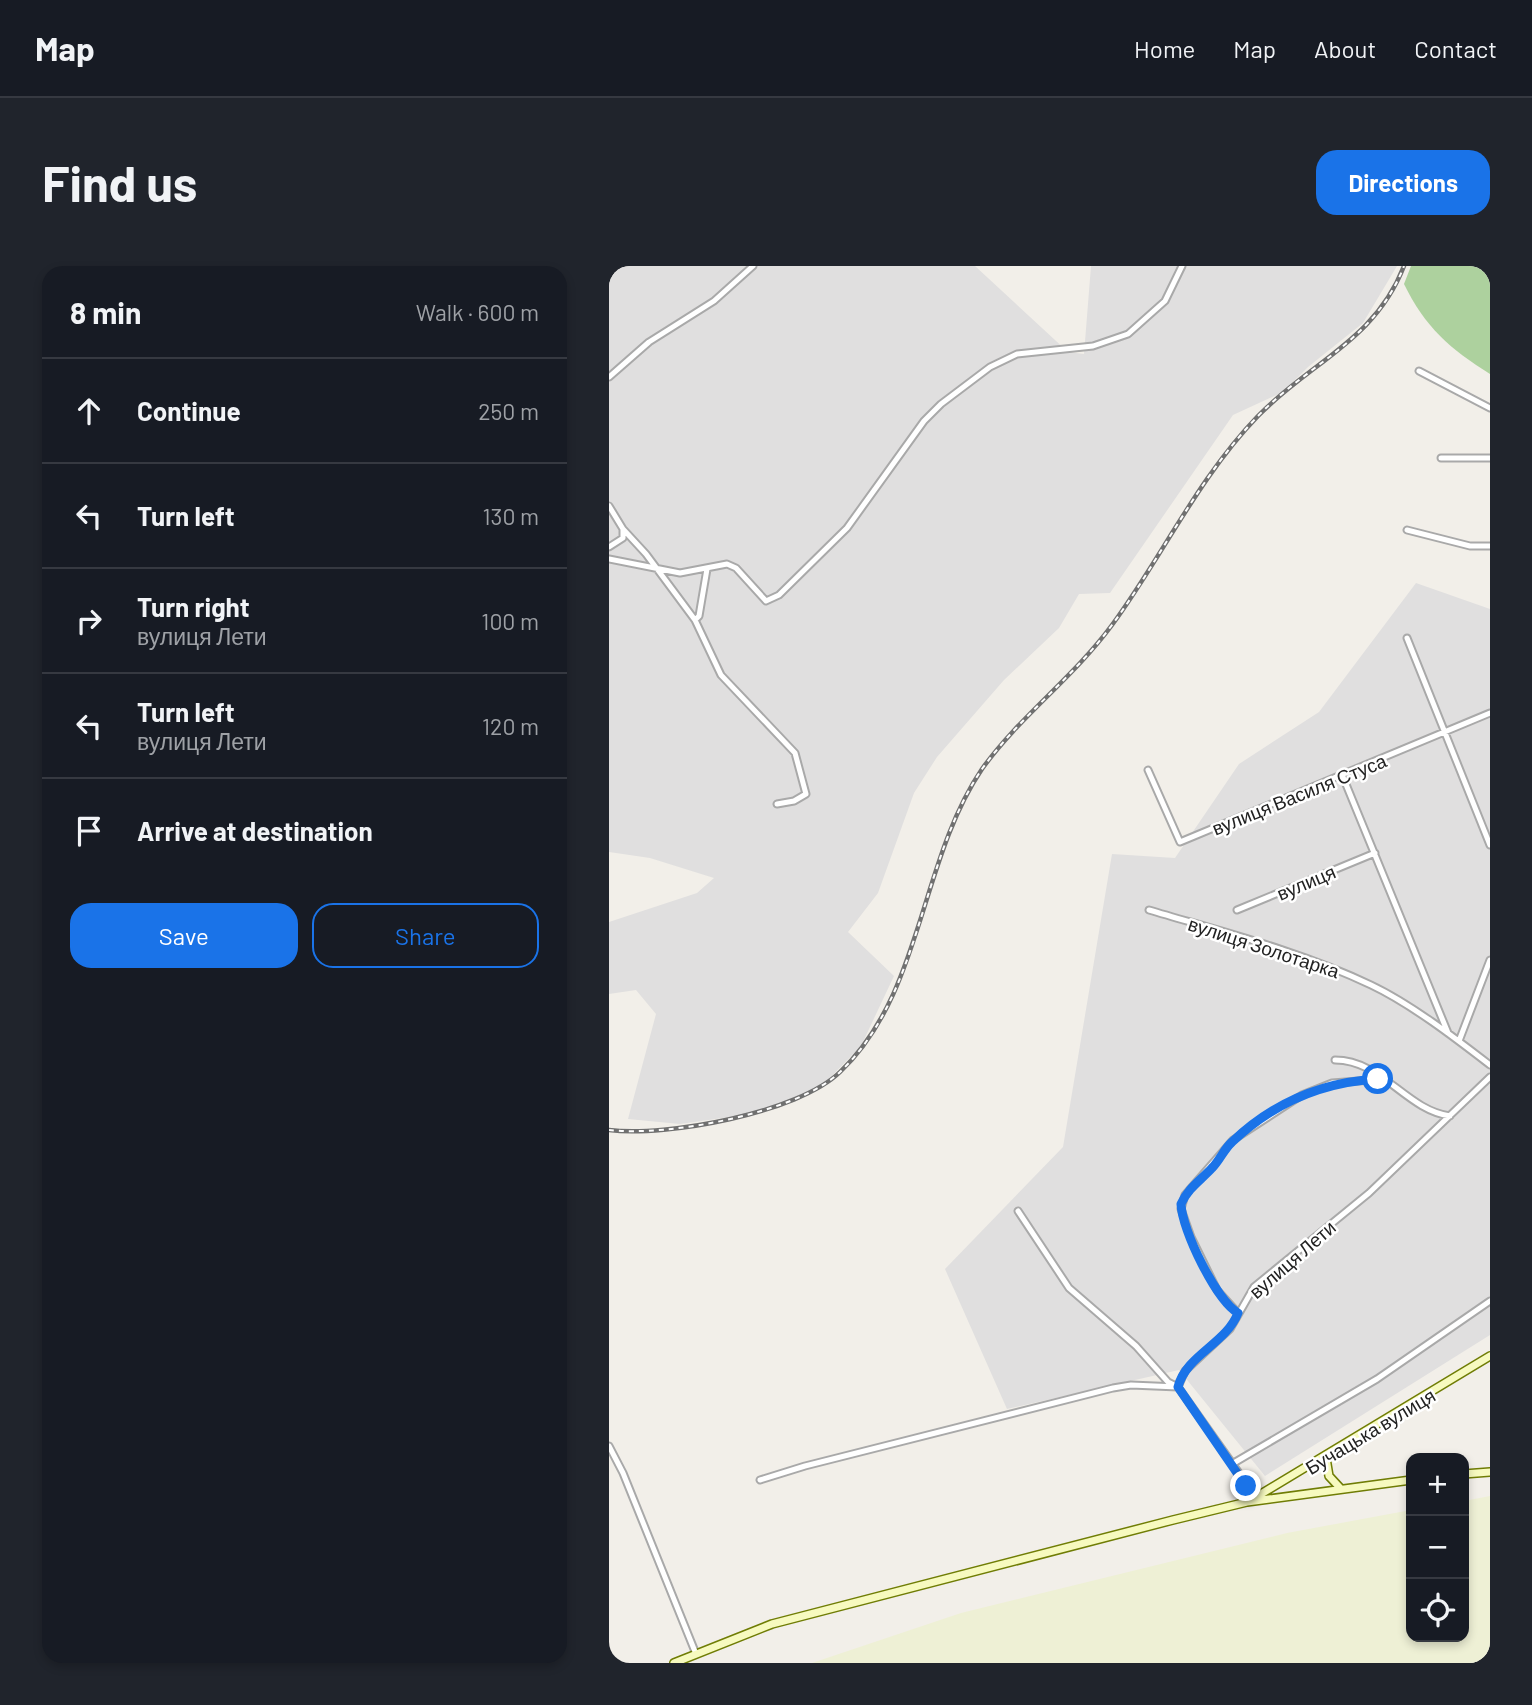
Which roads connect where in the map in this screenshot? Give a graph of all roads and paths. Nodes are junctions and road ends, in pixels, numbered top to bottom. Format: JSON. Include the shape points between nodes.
{"nodes":[{"id":1,"x":753,"y":266,"type":"edge"},
{"id":2,"x":1182,"y":266,"type":"edge"},
{"id":3,"x":1419,"y":370,"type":"dead end"},
{"id":4,"x":609,"y":377,"type":"edge"},
{"id":5,"x":1490,"y":408,"type":"edge"},
{"id":6,"x":1441,"y":458,"type":"dead end"},
{"id":7,"x":1490,"y":458,"type":"edge"},
{"id":8,"x":609,"y":506,"type":"edge"},
{"id":9,"x":623,"y":528,"type":"junction"},
{"id":10,"x":1407,"y":530,"type":"dead end"},
{"id":11,"x":1490,"y":546,"type":"edge"},
{"id":12,"x":609,"y":547,"type":"edge"},
{"id":13,"x":609,"y":559,"type":"edge"},
{"id":14,"x":707,"y":569,"type":"junction"},
{"id":15,"x":658,"y":570,"type":"junction"},
{"id":16,"x":695,"y":620,"type":"junction"},
{"id":17,"x":1407,"y":638,"type":"dead end"},
{"id":18,"x":1490,"y":713,"type":"edge"},
{"id":19,"x":1445,"y":733,"type":"junction"},
{"id":20,"x":1148,"y":770,"type":"dead end"},
{"id":21,"x":1343,"y":777,"type":"junction"},
{"id":22,"x":777,"y":804,"type":"dead end"},
{"id":23,"x":1490,"y":845,"type":"edge"},
{"id":24,"x":1375,"y":853,"type":"junction"},
{"id":25,"x":1149,"y":910,"type":"dead end"},
{"id":26,"x":1237,"y":911,"type":"dead end"},
{"id":27,"x":1490,"y":960,"type":"edge"},
{"id":28,"x":1448,"y":1033,"type":"junction"},
{"id":29,"x":1459,"y":1041,"type":"junction"},
{"id":30,"x":1335,"y":1060,"type":"dead end"},
{"id":31,"x":1490,"y":1065,"type":"edge"},
{"id":32,"x":1490,"y":1077,"type":"edge"},
{"id":33,"x":1385,"y":1079,"type":"junction"},
{"id":34,"x":1450,"y":1116,"type":"junction"},
{"id":35,"x":1019,"y":1211,"type":"dead end"},
{"id":36,"x":1490,"y":1301,"type":"edge"},
{"id":37,"x":1238,"y":1313,"type":"junction"},
{"id":38,"x":1490,"y":1356,"type":"edge"},
{"id":39,"x":1178,"y":1387,"type":"junction"},
{"id":40,"x":609,"y":1447,"type":"edge"},
{"id":41,"x":1326,"y":1458,"type":"junction"},
{"id":42,"x":1232,"y":1464,"type":"junction"},
{"id":43,"x":1490,"y":1472,"type":"edge"},
{"id":44,"x":1469,"y":1474,"type":"edge"},
{"id":45,"x":760,"y":1480,"type":"dead end"},
{"id":46,"x":1406,"y":1481,"type":"edge"},
{"id":47,"x":1341,"y":1489,"type":"junction"},
{"id":48,"x":1247,"y":1502,"type":"junction"},
{"id":49,"x":696,"y":1654,"type":"junction"},
{"id":50,"x":674,"y":1663,"type":"edge"}],
"edges":[{"from":1,"to":4,"type":"street","via":[[714,301],[649,342]]},
{"from":2,"to":14,"type":"street","via":[[1165,301],[1128,334],[1093,346],[1017,354],[990,367],[941,404],[846,527],[779,595],[766,601],[727,564]]},
{"from":3,"to":5,"type":"street"},
{"from":6,"to":7,"type":"street"},
{"from":8,"to":9,"type":"street"},
{"from":9,"to":12,"type":"street","via":[[623,538]]},
{"from":9,"to":15,"type":"street"},
{"from":10,"to":11,"type":"street","via":[[1470,546]]},
{"from":13,"to":15,"type":"street"},
{"from":14,"to":15,"type":"street"},
{"from":14,"to":16,"type":"street"},
{"from":15,"to":16,"type":"street"},
{"from":16,"to":22,"type":"street","via":[[721,676],[795,753],[801,766],[806,794]]},
{"from":17,"to":19,"type":"street"},
{"from":18,"to":19,"type":"street","name":"вулиця Василя Стуса"},
{"from":19,"to":21,"type":"street","name":"вулиця Василя Стуса"},
{"from":19,"to":23,"type":"street"},
{"from":20,"to":21,"type":"street","name":"вулиця Василя Стуса","via":[[1180,842]]},
{"from":21,"to":24,"type":"street"},
{"from":24,"to":26,"type":"street","name":"вулиця"},
{"from":24,"to":28,"type":"street"},
{"from":25,"to":28,"type":"street","name":"вулиця Золотарка","via":[[1307,957],[1374,986]]},
{"from":27,"to":29,"type":"street"},
{"from":28,"to":29,"type":"street","name":"вулиця Золотарка"},
{"from":29,"to":31,"type":"street","name":"вулиця Золотарка"},
{"from":30,"to":33,"type":"street","via":[[1360,1063]]},
{"from":32,"to":34,"type":"street","name":"вулиця Лети"},
{"from":33,"to":34,"type":"street","via":[[1433,1113]]},
{"from":33,"to":37,"type":"street","via":[[1332,1083],[1294,1100],[1233,1140],[1185,1195],[1181,1209],[1188,1230],[1217,1290]]},
{"from":34,"to":37,"type":"street","name":"вулиця Лети","via":[[1369,1193],[1252,1289]]},
{"from":35,"to":39,"type":"street","via":[[1068,1286]]},
{"from":36,"to":42,"type":"street","via":[[1377,1378]]},
{"from":37,"to":39,"type":"street","name":"вулиця Лети","via":[[1221,1338],[1185,1371]]},
{"from":38,"to":41,"type":"main road","name":"Бучацька вулиця"},
{"from":39,"to":42,"type":"street"},
{"from":39,"to":45,"type":"street","via":[[1119,1387]]},
{"from":40,"to":49,"type":"street"},
{"from":41,"to":47,"type":"main road","via":[[1329,1476]]},
{"from":41,"to":48,"type":"main road","name":"Бучацька вулиця"},
{"from":42,"to":48,"type":"street","via":[[1245,1483]]},
{"from":43,"to":44,"type":"main road"},
{"from":46,"to":47,"type":"main road"},
{"from":47,"to":48,"type":"main road"},
{"from":48,"to":49,"type":"main road","via":[[772,1624]]},
{"from":49,"to":50,"type":"main road"}]}
